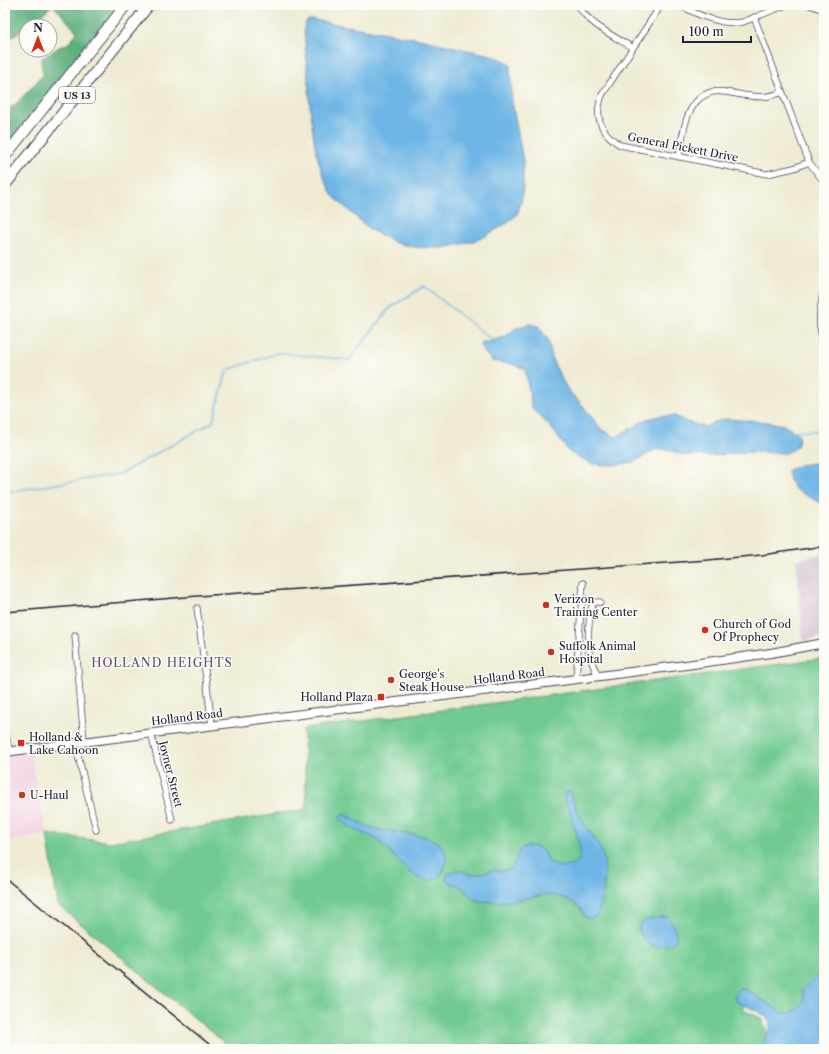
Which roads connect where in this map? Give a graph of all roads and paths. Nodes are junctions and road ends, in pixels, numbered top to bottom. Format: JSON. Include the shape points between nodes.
{"nodes":[{"id":1,"x":126,"y":5,"type":"edge"},
{"id":2,"x":149,"y":5,"type":"edge"},
{"id":3,"x":578,"y":5,"type":"edge"},
{"id":4,"x":661,"y":5,"type":"edge"},
{"id":5,"x":680,"y":5,"type":"edge"},
{"id":6,"x":786,"y":5,"type":"edge"},
{"id":7,"x":810,"y":5,"type":"edge"},
{"id":8,"x":824,"y":10,"type":"edge"},
{"id":9,"x":754,"y":17,"type":"junction"},
{"id":10,"x":633,"y":48,"type":"junction"},
{"id":11,"x":782,"y":92,"type":"junction"},
{"id":12,"x":5,"y":156,"type":"edge"},
{"id":13,"x":679,"y":157,"type":"junction"},
{"id":14,"x":809,"y":162,"type":"junction"},
{"id":15,"x":824,"y":182,"type":"edge"},
{"id":16,"x":5,"y":185,"type":"edge"},
{"id":17,"x":824,"y":289,"type":"edge"},
{"id":18,"x":824,"y":345,"type":"edge"},
{"id":19,"x":583,"y":583,"type":"dead end"},
{"id":20,"x":600,"y":602,"type":"dead end"},
{"id":21,"x":198,"y":608,"type":"dead end"},
{"id":22,"x":75,"y":635,"type":"dead end"},
{"id":23,"x":824,"y":643,"type":"edge"},
{"id":24,"x":598,"y":676,"type":"junction"},
{"id":25,"x":576,"y":679,"type":"junction"},
{"id":26,"x":212,"y":725,"type":"junction"},
{"id":27,"x":151,"y":733,"type":"junction"},
{"id":28,"x":5,"y":734,"type":"edge"},
{"id":29,"x":84,"y":742,"type":"junction"},
{"id":30,"x":75,"y":743,"type":"junction"},
{"id":31,"x":7,"y":751,"type":"edge"},
{"id":32,"x":172,"y":820,"type":"dead end"},
{"id":33,"x":96,"y":830,"type":"dead end"}],
"edges":[{"from":1,"to":12,"type":"highway","number":"US 13"},
{"from":2,"to":16,"type":"highway","number":"US 13"},
{"from":3,"to":10,"type":"street","via":[[592,22]]},
{"from":4,"to":10,"type":"street","name":"General Pickett Drive"},
{"from":5,"to":9,"type":"street","via":[[698,15],[731,23],[743,22]]},
{"from":6,"to":9,"type":"street"},
{"from":7,"to":8,"type":"street"},
{"from":9,"to":11,"type":"street"},
{"from":10,"to":13,"type":"street","name":"General Pickett Drive","via":[[602,95],[598,106],[599,119],[604,131],[620,145]]},
{"from":11,"to":13,"type":"street","via":[[762,98],[712,92],[698,99],[688,113]]},
{"from":11,"to":14,"type":"street"},
{"from":13,"to":14,"type":"street","name":"General Pickett Drive","via":[[767,174]]},
{"from":14,"to":15,"type":"street"},
{"from":17,"to":18,"type":"street","via":[[819,325]]},
{"from":19,"to":25,"type":"street"},
{"from":20,"to":24,"type":"street","via":[[594,602],[591,606],[589,632],[589,653]]},
{"from":21,"to":26,"type":"street"},
{"from":22,"to":29,"type":"street"},
{"from":23,"to":24,"type":"main road","name":"Holland Road","via":[[739,658]]},
{"from":24,"to":25,"type":"main road","name":"Holland Road"},
{"from":25,"to":26,"type":"main road","name":"Holland Road"},
{"from":26,"to":27,"type":"main road","name":"Holland Road"},
{"from":27,"to":29,"type":"main road","name":"Holland Road"},
{"from":27,"to":32,"type":"street","name":"Joyner Street"},
{"from":28,"to":31,"type":"street"},
{"from":29,"to":30,"type":"main road","name":"Holland Road"},
{"from":30,"to":31,"type":"main road","name":"Holland Road"},
{"from":30,"to":33,"type":"street"}]}
